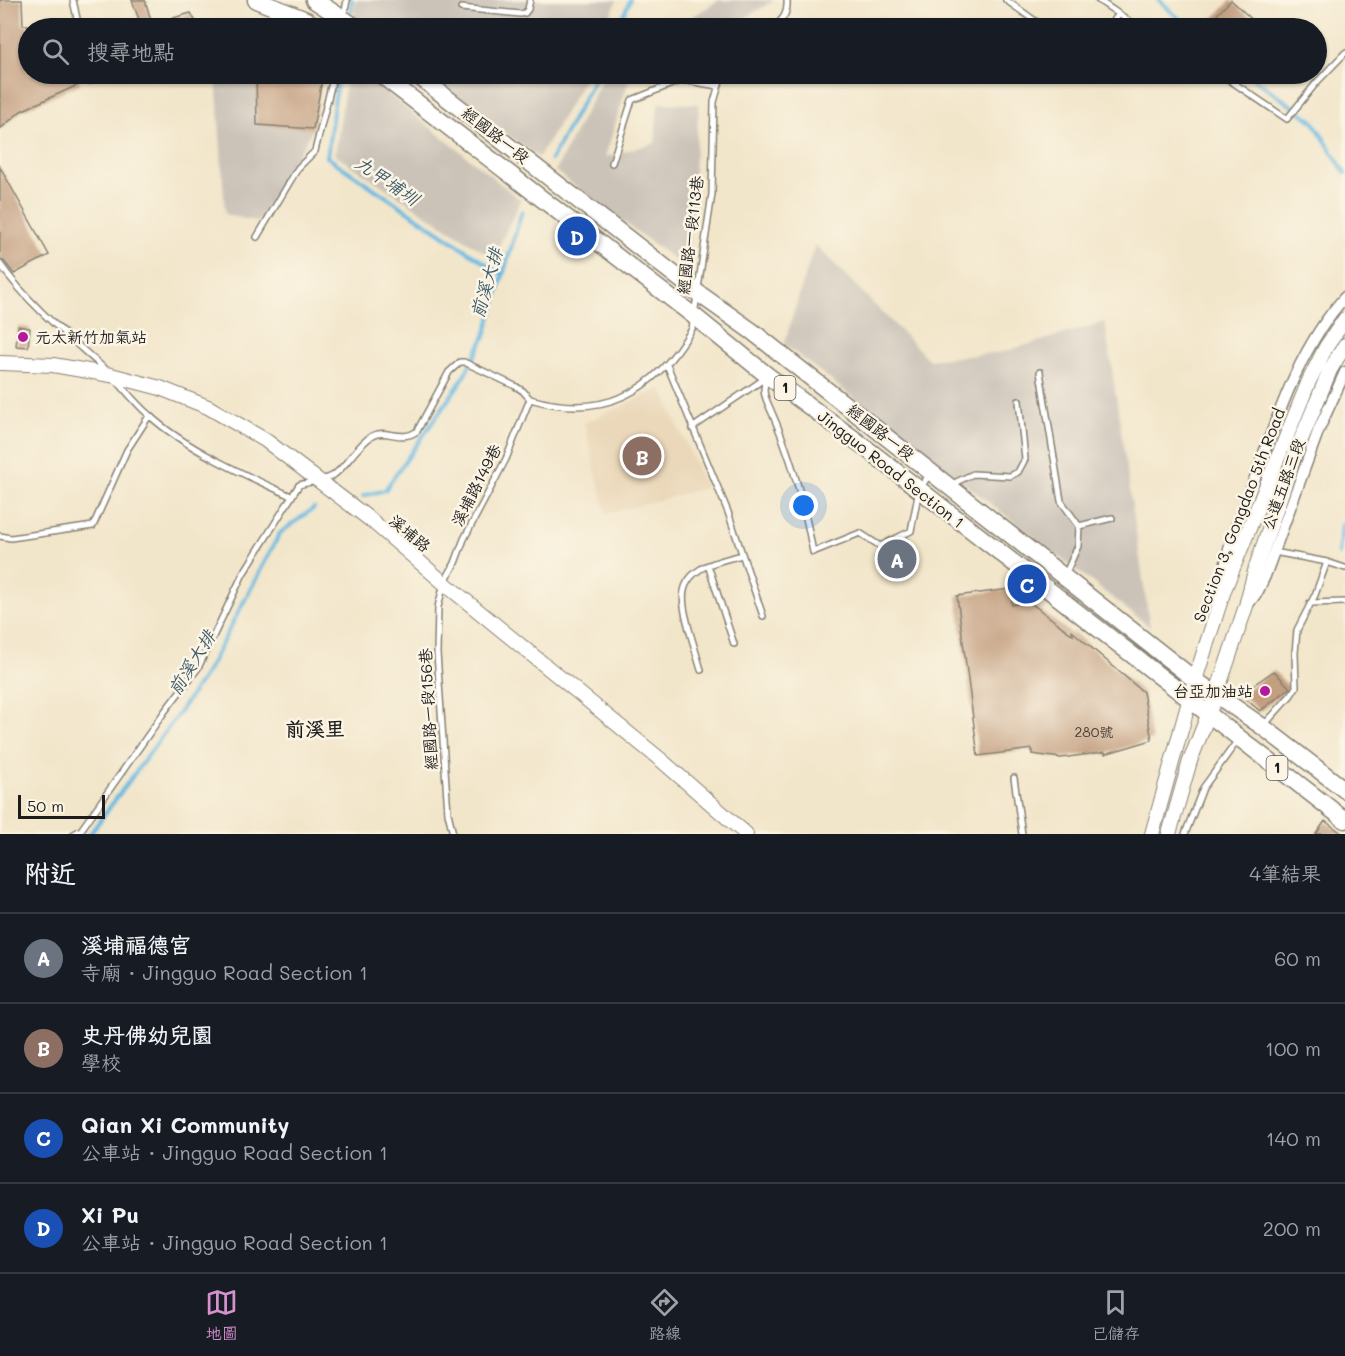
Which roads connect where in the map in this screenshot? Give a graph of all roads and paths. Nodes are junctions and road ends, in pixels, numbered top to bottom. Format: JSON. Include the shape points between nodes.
{"nodes":[{"id":1,"x":73,"y":0,"type":"edge"},
{"id":2,"x":256,"y":0,"type":"edge"},
{"id":3,"x":314,"y":0,"type":"edge"},
{"id":4,"x":347,"y":0,"type":"edge"},
{"id":5,"x":530,"y":0,"type":"edge"},
{"id":6,"x":787,"y":0,"type":"edge"},
{"id":7,"x":1006,"y":0,"type":"edge"},
{"id":8,"x":1098,"y":0,"type":"edge"},
{"id":9,"x":461,"y":8,"type":"dead end"},
{"id":10,"x":1119,"y":14,"type":"junction"},
{"id":11,"x":77,"y":18,"type":"edge"},
{"id":12,"x":301,"y":18,"type":"edge"},
{"id":13,"x":338,"y":18,"type":"edge"},
{"id":14,"x":348,"y":18,"type":"edge"},
{"id":15,"x":784,"y":18,"type":"edge"},
{"id":16,"x":1031,"y":18,"type":"edge"},
{"id":17,"x":1116,"y":18,"type":"edge"},
{"id":18,"x":1125,"y":18,"type":"edge"},
{"id":19,"x":1345,"y":53,"type":"edge"},
{"id":20,"x":1327,"y":73,"type":"edge"},
{"id":21,"x":332,"y":84,"type":"edge"},
{"id":22,"x":393,"y":84,"type":"edge"},
{"id":23,"x":429,"y":84,"type":"edge"},
{"id":24,"x":672,"y":84,"type":"edge"},
{"id":25,"x":706,"y":84,"type":"edge"},
{"id":26,"x":1235,"y":84,"type":"edge"},
{"id":27,"x":1317,"y":84,"type":"edge"},
{"id":28,"x":718,"y":86,"type":"joint"},
{"id":29,"x":612,"y":163,"type":"dead end"},
{"id":30,"x":257,"y":237,"type":"dead end"},
{"id":31,"x":0,"y":264,"type":"edge"},
{"id":32,"x":698,"y":294,"type":"junction"},
{"id":33,"x":1345,"y":297,"type":"edge"},
{"id":34,"x":694,"y":316,"type":"junction"},
{"id":35,"x":1345,"y":319,"type":"edge"},
{"id":36,"x":1345,"y":345,"type":"edge"},
{"id":37,"x":0,"y":363,"type":"edge"},
{"id":38,"x":667,"y":365,"type":"junction"},
{"id":39,"x":1040,"y":372,"type":"dead end"},
{"id":40,"x":1345,"y":372,"type":"edge"},
{"id":41,"x":111,"y":375,"type":"junction"},
{"id":42,"x":768,"y":376,"type":"junction"},
{"id":43,"x":530,"y":399,"type":"junction"},
{"id":44,"x":1019,"y":401,"type":"dead end"},
{"id":45,"x":149,"y":416,"type":"junction"},
{"id":46,"x":692,"y":428,"type":"junction"},
{"id":47,"x":931,"y":471,"type":"junction"},
{"id":48,"x":317,"y":480,"type":"junction"},
{"id":49,"x":949,"y":485,"type":"junction"},
{"id":50,"x":919,"y":490,"type":"junction"},
{"id":51,"x":291,"y":496,"type":"junction"},
{"id":52,"x":1112,"y":518,"type":"dead end"},
{"id":53,"x":1079,"y":526,"type":"junction"},
{"id":54,"x":0,"y":536,"type":"edge"},
{"id":55,"x":1274,"y":552,"type":"junction"},
{"id":56,"x":742,"y":555,"type":"junction"},
{"id":57,"x":1327,"y":562,"type":"junction"},
{"id":58,"x":708,"y":565,"type":"junction"},
{"id":59,"x":1345,"y":568,"type":"edge"},
{"id":60,"x":1065,"y":576,"type":"junction"},
{"id":61,"x":444,"y":583,"type":"junction"},
{"id":62,"x":1224,"y":590,"type":"junction"},
{"id":63,"x":1345,"y":602,"type":"edge"},
{"id":64,"x":1310,"y":603,"type":"junction"},
{"id":65,"x":1246,"y":606,"type":"junction"},
{"id":66,"x":763,"y":616,"type":"dead end"},
{"id":67,"x":734,"y":644,"type":"dead end"},
{"id":68,"x":701,"y":670,"type":"dead end"},
{"id":69,"x":1195,"y":680,"type":"junction"},
{"id":70,"x":1216,"y":695,"type":"junction"},
{"id":71,"x":1190,"y":701,"type":"junction"},
{"id":72,"x":1209,"y":716,"type":"junction"},
{"id":73,"x":1263,"y":727,"type":"junction"},
{"id":74,"x":1239,"y":739,"type":"junction"},
{"id":75,"x":1014,"y":778,"type":"dead end"},
{"id":76,"x":1345,"y":790,"type":"edge"},
{"id":77,"x":1345,"y":820,"type":"edge"},
{"id":78,"x":74,"y":834,"type":"edge"},
{"id":79,"x":453,"y":834,"type":"edge"},
{"id":80,"x":746,"y":834,"type":"edge"},
{"id":81,"x":1022,"y":834,"type":"edge"},
{"id":82,"x":1152,"y":834,"type":"edge"},
{"id":83,"x":1169,"y":834,"type":"edge"},
{"id":84,"x":1185,"y":834,"type":"edge"}],
"edges":[{"from":1,"to":11,"type":"lane"},
{"from":2,"to":12,"type":"main road"},
{"from":3,"to":13,"type":"main road"},
{"from":4,"to":14,"type":"lane"},
{"from":5,"to":9,"type":"lane","via":[[525,13]]},
{"from":6,"to":15,"type":"lane"},
{"from":7,"to":16,"type":"lane"},
{"from":8,"to":10,"type":"lane"},
{"from":10,"to":17,"type":"lane"},
{"from":10,"to":18,"type":"lane"},
{"from":19,"to":20,"type":"lane"},
{"from":21,"to":30,"type":"lane","via":[[315,151],[298,168]]},
{"from":22,"to":34,"type":"main road","name":"Jingguo Road Section 1","number":"1"},
{"from":23,"to":32,"type":"main road","name":"經國路一段","number":"1"},
{"from":24,"to":29,"type":"lane","via":[[632,100]]},
{"from":25,"to":28,"type":"lane"},
{"from":26,"to":27,"type":"lane","via":[[1287,119]]},
{"from":28,"to":32,"type":"lane","name":"經國路一段113巷","via":[[712,122],[712,194]]},
{"from":31,"to":41,"type":"lane","via":[[13,283],[54,324]]},
{"from":32,"to":34,"type":"lane","name":"經國路一段113巷"},
{"from":32,"to":47,"type":"main road","name":"經國路一段","number":"1"},
{"from":33,"to":62,"type":"street","name":"公道五路三段","via":[[1320,330],[1285,398],[1226,556]]},
{"from":34,"to":38,"type":"lane","via":[[692,329]]},
{"from":34,"to":42,"type":"main road","name":"Jingguo Road Section 1","number":"1"},
{"from":35,"to":62,"type":"street","name":"Section 3, Gongdao 5th Road","via":[[1309,381]]},
{"from":36,"to":65,"type":"street","name":"Section 3, Gongdao 5th Road","via":[[1330,370],[1295,454]]},
{"from":37,"to":41,"type":"street","name":"溪埔路","via":[[53,365]]},
{"from":38,"to":43,"type":"lane","via":[[617,400],[571,405]]},
{"from":38,"to":46,"type":"lane"},
{"from":39,"to":53,"type":"lane","via":[[1061,501]]},
{"from":40,"to":55,"type":"street","name":"公道五路三段","via":[[1319,429]]},
{"from":41,"to":45,"type":"lane"},
{"from":41,"to":48,"type":"street","name":"溪埔路","via":[[160,388],[208,407],[265,440]]},
{"from":42,"to":46,"type":"lane"},
{"from":42,"to":50,"type":"main road","name":"Jingguo Road Section 1","number":"1"},
{"from":42,"to":50,"type":"lane","via":[[764,392],[787,448],[805,507],[813,552],[860,534],[880,546],[911,531]]},
{"from":43,"to":48,"type":"lane","via":[[515,386],[460,362],[449,372],[412,436],[379,433],[370,437],[333,477]]},
{"from":43,"to":61,"type":"lane","name":"溪埔路149巷","via":[[506,459]]},
{"from":44,"to":49,"type":"lane","via":[[1025,459],[1018,472],[1010,476],[973,474]]},
{"from":45,"to":51,"type":"lane","via":[[208,455]]},
{"from":45,"to":54,"type":"lane","via":[[127,450],[93,526],[11,538]]},
{"from":46,"to":56,"type":"lane"},
{"from":47,"to":49,"type":"main road","name":"經國路一段","number":"1"},
{"from":47,"to":50,"type":"lane"},
{"from":48,"to":51,"type":"lane","via":[[299,485]]},
{"from":48,"to":61,"type":"street","name":"溪埔路"},
{"from":49,"to":60,"type":"main road","name":"經國路一段","number":"1"},
{"from":50,"to":71,"type":"main road","name":"Jingguo Road Section 1","number":"1"},
{"from":51,"to":78,"type":"lane","via":[[243,574],[198,668],[81,830]]},
{"from":52,"to":53,"type":"lane"},
{"from":53,"to":60,"type":"lane","via":[[1078,546]]},
{"from":55,"to":57,"type":"lane"},
{"from":55,"to":65,"type":"street","name":"公道五路三段","via":[[1258,591]]},
{"from":56,"to":58,"type":"lane"},
{"from":56,"to":66,"type":"lane"},
{"from":57,"to":59,"type":"lane"},
{"from":57,"to":64,"type":"lane"},
{"from":58,"to":67,"type":"lane"},
{"from":58,"to":68,"type":"lane","via":[[691,578],[682,595]]},
{"from":60,"to":69,"type":"main road","name":"經國路一段","number":"1"},
{"from":61,"to":79,"type":"lane","name":"經國路一段156巷","via":[[438,607],[437,653],[448,813]]},
{"from":61,"to":80,"type":"street","name":"溪埔路"},
{"from":62,"to":69,"type":"street","name":"Section 3, Gongdao 5th Road"},
{"from":63,"to":64,"type":"lane"},
{"from":64,"to":73,"type":"lane","via":[[1296,636],[1296,687]]},
{"from":65,"to":70,"type":"street","name":"Section 3, Gongdao 5th Road"},
{"from":69,"to":70,"type":"main road","name":"經國路一段","number":"1"},
{"from":69,"to":71,"type":"street","name":"Section 3, Gongdao 5th Road"},
{"from":70,"to":72,"type":"street","name":"Section 3, Gongdao 5th Road"},
{"from":70,"to":73,"type":"main road","name":"經國路一段","number":"1"},
{"from":71,"to":72,"type":"main road","name":"Jingguo Road Section 1","number":"1"},
{"from":71,"to":82,"type":"street","name":"Section 3, Gongdao 5th Road"},
{"from":72,"to":74,"type":"main road","name":"Jingguo Road Section 1","number":"1"},
{"from":72,"to":83,"type":"street","name":"Section 3, Gongdao 5th Road","via":[[1190,761]]},
{"from":73,"to":76,"type":"main road","name":"經國路一段","number":"1"},
{"from":74,"to":77,"type":"main road","name":"Jingguo Road Section 1","number":"1"},
{"from":74,"to":84,"type":"lane","via":[[1203,788]]},
{"from":75,"to":81,"type":"lane"}]}
